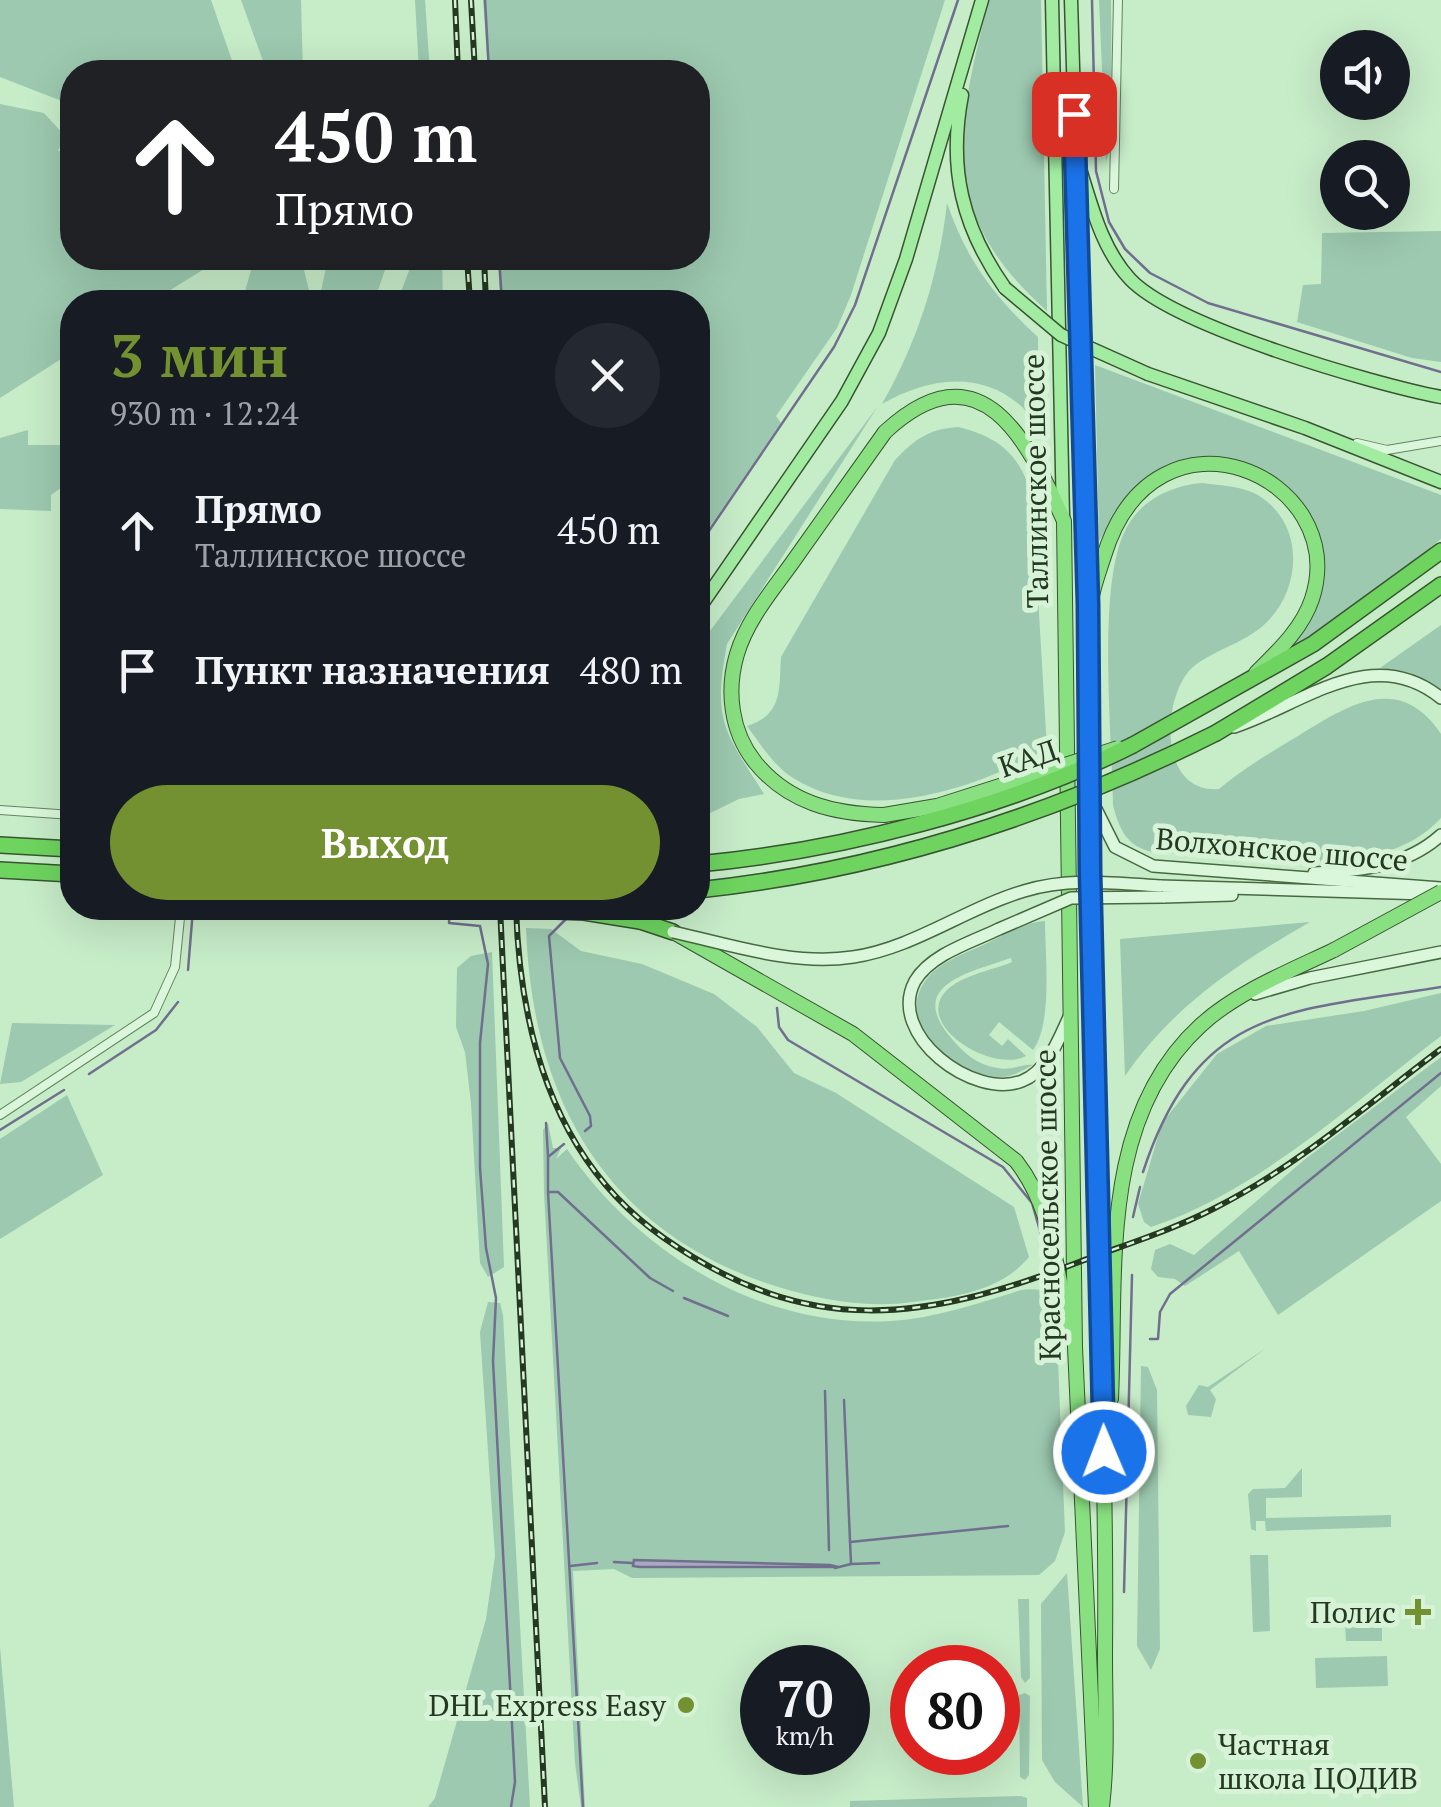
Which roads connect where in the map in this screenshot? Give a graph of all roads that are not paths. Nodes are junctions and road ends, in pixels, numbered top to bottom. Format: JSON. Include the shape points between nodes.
{"nodes":[{"id":1,"x":1052,"y":0,"type":"edge"},
{"id":2,"x":1071,"y":0,"type":"edge"},
{"id":3,"x":1118,"y":0,"type":"edge"},
{"id":4,"x":980,"y":7,"type":"edge"},
{"id":5,"x":1074,"y":152,"type":"junction"},
{"id":6,"x":1114,"y":189,"type":"dead end"},
{"id":7,"x":1441,"y":397,"type":"edge"},
{"id":8,"x":1305,"y":428,"type":"junction"},
{"id":9,"x":1437,"y":443,"type":"edge"},
{"id":10,"x":1435,"y":480,"type":"edge"},
{"id":11,"x":1064,"y":521,"type":"junction"},
{"id":12,"x":1441,"y":551,"type":"edge"},
{"id":13,"x":1441,"y":584,"type":"edge"},
{"id":14,"x":710,"y":593,"type":"edge"},
{"id":15,"x":1088,"y":604,"type":"junction"},
{"id":16,"x":1248,"y":680,"type":"junction"},
{"id":17,"x":1441,"y":698,"type":"edge"},
{"id":18,"x":1216,"y":733,"type":"junction"},
{"id":19,"x":1133,"y":744,"type":"junction"},
{"id":20,"x":1092,"y":800,"type":"junction"},
{"id":21,"x":0,"y":810,"type":"edge"},
{"id":22,"x":60,"y":814,"type":"edge"},
{"id":23,"x":1441,"y":835,"type":"edge"},
{"id":24,"x":0,"y":845,"type":"edge"},
{"id":25,"x":60,"y":848,"type":"edge"},
{"id":26,"x":710,"y":862,"type":"edge"},
{"id":27,"x":0,"y":870,"type":"edge"},
{"id":28,"x":60,"y":873,"type":"edge"},
{"id":29,"x":1288,"y":875,"type":"junction"},
{"id":30,"x":710,"y":888,"type":"edge"},
{"id":31,"x":1162,"y":891,"type":"junction"},
{"id":32,"x":1441,"y":892,"type":"edge"},
{"id":33,"x":180,"y":920,"type":"edge"},
{"id":34,"x":627,"y":920,"type":"edge"},
{"id":35,"x":673,"y":932,"type":"junction"},
{"id":36,"x":1441,"y":952,"type":"edge"},
{"id":37,"x":1071,"y":962,"type":"joint"},
{"id":38,"x":1228,"y":1005,"type":"junction"},
{"id":39,"x":1072,"y":1010,"type":"junction"},
{"id":40,"x":0,"y":1115,"type":"edge"},
{"id":41,"x":1075,"y":1347,"type":"junction"},
{"id":42,"x":1106,"y":1530,"type":"junction"},
{"id":43,"x":1099,"y":1807,"type":"edge"}],
"edges":[{"from":1,"to":11,"type":"main road","name":"Таллинское шоссе"},
{"from":2,"to":5,"type":"main road","name":"Таллинское шоссе"},
{"from":3,"to":6,"type":"street"},
{"from":4,"to":8,"type":"main road","bridge":true,"via":[[959,112],[957,188],[968,226],[1004,288],[1061,335],[1148,374]]},
{"from":4,"to":14,"type":"main road","via":[[878,333],[842,401]]},
{"from":5,"to":7,"type":"main road","via":[[1111,253],[1146,294],[1219,329]]},
{"from":5,"to":15,"type":"main road","name":"Таллинское шоссе"},
{"from":8,"to":9,"type":"street","via":[[1387,450]]},
{"from":8,"to":10,"type":"main road"},
{"from":11,"to":19,"type":"highway","bridge":true,"via":[[1026,441],[1001,414],[950,399],[902,416],[758,611],[738,652],[734,724],[748,754],[788,794],[848,814],[896,815],[937,806]]},
{"from":11,"to":37,"type":"highway","name":"Таллинское шоссе"},
{"from":12,"to":16,"type":"highway","name":"КАД","via":[[1313,644]]},
{"from":13,"to":18,"type":"highway","name":"КАД","via":[[1327,666]]},
{"from":15,"to":16,"type":"highway","via":[[1111,531],[1133,496],[1178,468],[1206,463],[1254,473],[1276,485],[1303,518],[1316,576],[1314,596],[1298,625]]},
{"from":15,"to":20,"type":"highway","name":"Таллинское шоссе"},
{"from":16,"to":19,"type":"highway","name":"КАД"},
{"from":17,"to":18,"type":"main road","via":[[1400,678],[1359,676]]},
{"from":18,"to":30,"type":"highway","name":"КАД","bridge":true,"via":[[1086,794],[938,844]]},
{"from":19,"to":26,"type":"highway","name":"КАД","bridge":true,"via":[[1066,775],[934,817]]},
{"from":20,"to":29,"type":"main road","name":"Волхонское шоссе","via":[[1114,847],[1153,866]]},
{"from":20,"to":42,"type":"highway","name":"Красносельское шоссе"},
{"from":21,"to":22,"type":"street"},
{"from":23,"to":29,"type":"main road","via":[[1376,868]]},
{"from":24,"to":25,"type":"highway"},
{"from":27,"to":28,"type":"highway"},
{"from":29,"to":32,"type":"main road","name":"Волхонское шоссе"},
{"from":31,"to":32,"type":"main road","name":"Волхонское шоссе"},
{"from":31,"to":35,"type":"main road","bridge":true,"via":[[1054,884],[1025,890],[854,957],[775,956]]},
{"from":31,"to":39,"type":"main road","bridge":true,"via":[[1071,898],[939,958],[915,982],[910,1017],[925,1045],[988,1083],[1022,1081],[1038,1071]]},
{"from":32,"to":38,"type":"highway","bridge":true},
{"from":33,"to":40,"type":"street","via":[[176,966],[154,1013]]},
{"from":34,"to":35,"type":"highway","bridge":true},
{"from":35,"to":41,"type":"highway","bridge":true,"via":[[818,1012],[1016,1161],[1049,1222]]},
{"from":36,"to":38,"type":"main road","via":[[1291,982]]},
{"from":37,"to":39,"type":"highway","name":"Красносельское шоссе"},
{"from":38,"to":42,"type":"highway","via":[[1161,1066],[1123,1162]]},
{"from":39,"to":41,"type":"highway","name":"Красносельское шоссе"},
{"from":41,"to":43,"type":"highway","name":"Красносельское шоссе"},
{"from":42,"to":43,"type":"highway","name":"Красносельское шоссе"}]}
